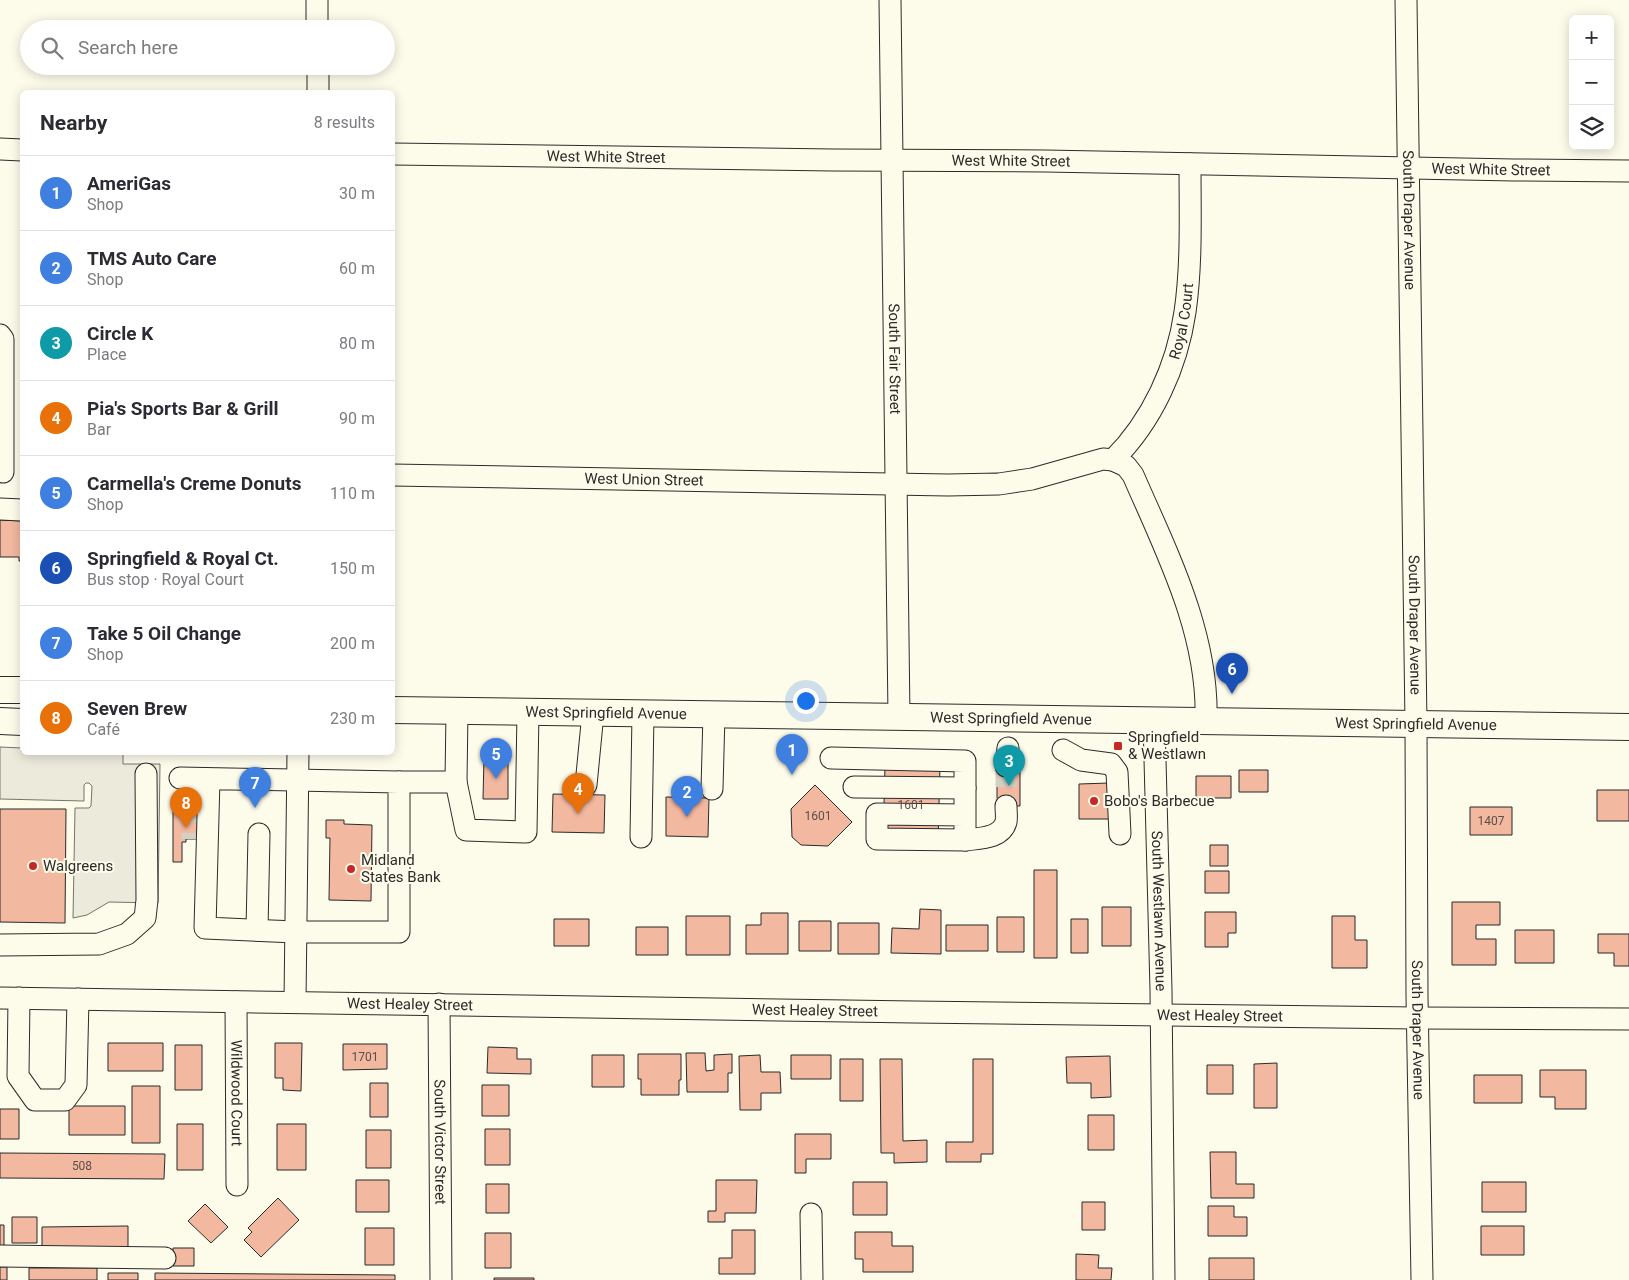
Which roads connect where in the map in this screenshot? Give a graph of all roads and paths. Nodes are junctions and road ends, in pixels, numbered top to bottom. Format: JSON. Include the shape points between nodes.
{"nodes":[{"id":1,"x":317,"y":0,"type":"edge"},
{"id":2,"x":890,"y":0,"type":"edge"},
{"id":3,"x":1406,"y":0,"type":"edge"},
{"id":4,"x":317,"y":20,"type":"edge"},
{"id":5,"x":318,"y":75,"type":"edge"},
{"id":6,"x":318,"y":90,"type":"edge"},
{"id":7,"x":0,"y":149,"type":"edge"},
{"id":8,"x":20,"y":150,"type":"edge"},
{"id":9,"x":395,"y":154,"type":"edge"},
{"id":10,"x":892,"y":160,"type":"junction"},
{"id":11,"x":1190,"y":164,"type":"junction"},
{"id":12,"x":1408,"y":168,"type":"junction"},
{"id":13,"x":1629,"y":170,"type":"edge"},
{"id":14,"x":0,"y":335,"type":"edge"},
{"id":15,"x":1113,"y":460,"type":"junction"},
{"id":16,"x":9,"y":472,"type":"edge"},
{"id":17,"x":395,"y":475,"type":"edge"},
{"id":18,"x":896,"y":484,"type":"junction"},
{"id":19,"x":0,"y":509,"type":"edge"},
{"id":20,"x":20,"y":510,"type":"edge"},
{"id":21,"x":0,"y":690,"type":"edge"},
{"id":22,"x":20,"y":690,"type":"edge"},
{"id":23,"x":395,"y":710,"type":"edge"},
{"id":24,"x":456,"y":711,"type":"junction"},
{"id":25,"x":528,"y":712,"type":"junction"},
{"id":26,"x":593,"y":713,"type":"junction"},
{"id":27,"x":643,"y":714,"type":"junction"},
{"id":28,"x":714,"y":714,"type":"junction"},
{"id":29,"x":899,"y":717,"type":"junction"},
{"id":30,"x":1154,"y":721,"type":"junction"},
{"id":31,"x":1206,"y":721,"type":"junction"},
{"id":32,"x":0,"y":722,"type":"edge"},
{"id":33,"x":20,"y":722,"type":"edge"},
{"id":34,"x":1416,"y":724,"type":"junction"},
{"id":35,"x":1629,"y":727,"type":"edge"},
{"id":36,"x":1063,"y":750,"type":"dead end"},
{"id":37,"x":298,"y":755,"type":"edge"},
{"id":38,"x":831,"y":758,"type":"dead end"},
{"id":39,"x":146,"y":774,"type":"dead end"},
{"id":40,"x":194,"y":779,"type":"junction"},
{"id":41,"x":298,"y":780,"type":"junction"},
{"id":42,"x":399,"y":782,"type":"junction"},
{"id":43,"x":456,"y":782,"type":"junction"},
{"id":44,"x":586,"y":784,"type":"dead end"},
{"id":45,"x":854,"y":787,"type":"dead end"},
{"id":46,"x":965,"y":788,"type":"junction"},
{"id":47,"x":712,"y":789,"type":"dead end"},
{"id":48,"x":192,"y":801,"type":"tunnel mouth"},
{"id":49,"x":1006,"y":806,"type":"tunnel mouth"},
{"id":50,"x":965,"y":815,"type":"junction"},
{"id":51,"x":259,"y":834,"type":"dead end"},
{"id":52,"x":1120,"y":834,"type":"dead end"},
{"id":53,"x":640,"y":837,"type":"dead end"},
{"id":54,"x":192,"y":839,"type":"tunnel mouth"},
{"id":55,"x":965,"y":840,"type":"junction"},
{"id":56,"x":205,"y":916,"type":"junction"},
{"id":57,"x":257,"y":930,"type":"junction"},
{"id":58,"x":296,"y":932,"type":"junction"},
{"id":59,"x":0,"y":945,"type":"edge"},
{"id":60,"x":10,"y":998,"type":"edge"},
{"id":61,"x":78,"y":999,"type":"junction"},
{"id":62,"x":236,"y":1002,"type":"junction"},
{"id":63,"x":295,"y":1002,"type":"junction"},
{"id":64,"x":439,"y":1004,"type":"junction"},
{"id":65,"x":1162,"y":1014,"type":"junction"},
{"id":66,"x":1418,"y":1018,"type":"junction"},
{"id":67,"x":1629,"y":1019,"type":"edge"},
{"id":68,"x":236,"y":1185,"type":"dead end"},
{"id":69,"x":812,"y":1214,"type":"dead end"},
{"id":70,"x":0,"y":1256,"type":"edge"},
{"id":71,"x":165,"y":1258,"type":"dead end"},
{"id":72,"x":441,"y":1280,"type":"edge"},
{"id":73,"x":812,"y":1280,"type":"edge"},
{"id":74,"x":1164,"y":1280,"type":"edge"},
{"id":75,"x":1422,"y":1280,"type":"edge"}],
"edges":[{"from":1,"to":4,"type":"street"},
{"from":2,"to":10,"type":"street","name":"South Fair Street"},
{"from":3,"to":12,"type":"street","name":"South Draper Avenue"},
{"from":5,"to":6,"type":"street"},
{"from":7,"to":8,"type":"street"},
{"from":9,"to":10,"type":"street","name":"West White Street"},
{"from":10,"to":11,"type":"street","name":"West White Street"},
{"from":10,"to":18,"type":"street","name":"South Fair Street"},
{"from":11,"to":12,"type":"street","name":"West White Street"},
{"from":11,"to":15,"type":"street","name":"Royal Court","via":[[1189,262],[1185,312],[1178,343],[1155,404]]},
{"from":12,"to":13,"type":"street","name":"West White Street"},
{"from":12,"to":34,"type":"street","name":"South Draper Avenue"},
{"from":14,"to":16,"type":"street","via":[[3,339]]},
{"from":15,"to":18,"type":"street","via":[[1103,459],[1032,479],[999,484]]},
{"from":15,"to":31,"type":"street","via":[[1126,466],[1134,475],[1178,580],[1204,674]]},
{"from":17,"to":18,"type":"street","name":"West Union Street"},
{"from":18,"to":29,"type":"street","name":"South Fair Street"},
{"from":19,"to":20,"type":"street"},
{"from":21,"to":22,"type":"main road"},
{"from":23,"to":24,"type":"main road","name":"West Springfield Avenue"},
{"from":24,"to":25,"type":"main road","name":"West Springfield Avenue"},
{"from":24,"to":43,"type":"street"},
{"from":25,"to":26,"type":"main road","name":"West Springfield Avenue"},
{"from":25,"to":43,"type":"street","via":[[526,832],[466,830]]},
{"from":26,"to":27,"type":"main road","name":"West Springfield Avenue"},
{"from":26,"to":44,"type":"street"},
{"from":27,"to":28,"type":"main road","name":"West Springfield Avenue"},
{"from":27,"to":53,"type":"street"},
{"from":28,"to":29,"type":"main road","name":"West Springfield Avenue"},
{"from":28,"to":47,"type":"street"},
{"from":29,"to":30,"type":"main road","name":"West Springfield Avenue"},
{"from":30,"to":31,"type":"main road","name":"West Springfield Avenue"},
{"from":30,"to":65,"type":"street","name":"South Westlawn Avenue"},
{"from":31,"to":34,"type":"main road","name":"West Springfield Avenue"},
{"from":32,"to":33,"type":"main road"},
{"from":34,"to":35,"type":"main road","name":"West Springfield Avenue"},
{"from":34,"to":66,"type":"street","name":"South Draper Avenue"},
{"from":36,"to":52,"type":"street","via":[[1081,760],[1111,764],[1117,772]]},
{"from":37,"to":41,"type":"street"},
{"from":38,"to":46,"type":"street","via":[[965,761]]},
{"from":39,"to":59,"type":"street","via":[[145,918],[128,934],[100,944]]},
{"from":40,"to":41,"type":"street"},
{"from":40,"to":48,"type":"street"},
{"from":40,"to":56,"type":"street"},
{"from":41,"to":42,"type":"street"},
{"from":41,"to":58,"type":"street"},
{"from":42,"to":43,"type":"street"},
{"from":42,"to":58,"type":"street","via":[[399,932]]},
{"from":45,"to":46,"type":"street"},
{"from":46,"to":50,"type":"street"},
{"from":49,"to":55,"type":"street","via":[[1006,822],[1001,831],[990,837]]},
{"from":50,"to":55,"type":"street"},
{"from":50,"to":55,"type":"street","via":[[877,814],[877,839]]},
{"from":51,"to":57,"type":"street"},
{"from":54,"to":56,"type":"street","via":[[192,896]]},
{"from":56,"to":57,"type":"street","via":[[205,928]]},
{"from":57,"to":58,"type":"street"},
{"from":58,"to":63,"type":"street"},
{"from":60,"to":61,"type":"street","name":"West Healey Street"},
{"from":60,"to":61,"type":"street","via":[[18,1076],[34,1100],[65,1100],[76,1085]]},
{"from":61,"to":62,"type":"street","name":"West Healey Street"},
{"from":62,"to":63,"type":"street","name":"West Healey Street"},
{"from":62,"to":68,"type":"street","name":"Wildwood Court"},
{"from":63,"to":64,"type":"street","name":"West Healey Street"},
{"from":64,"to":65,"type":"street","name":"West Healey Street"},
{"from":64,"to":72,"type":"street","name":"South Victor Street"},
{"from":65,"to":66,"type":"street","name":"West Healey Street"},
{"from":65,"to":74,"type":"street","name":"South Westlawn Avenue"},
{"from":66,"to":67,"type":"street","name":"West Healey Street"},
{"from":66,"to":75,"type":"street","name":"South Draper Avenue"},
{"from":69,"to":73,"type":"street"},
{"from":70,"to":71,"type":"street"}]}
